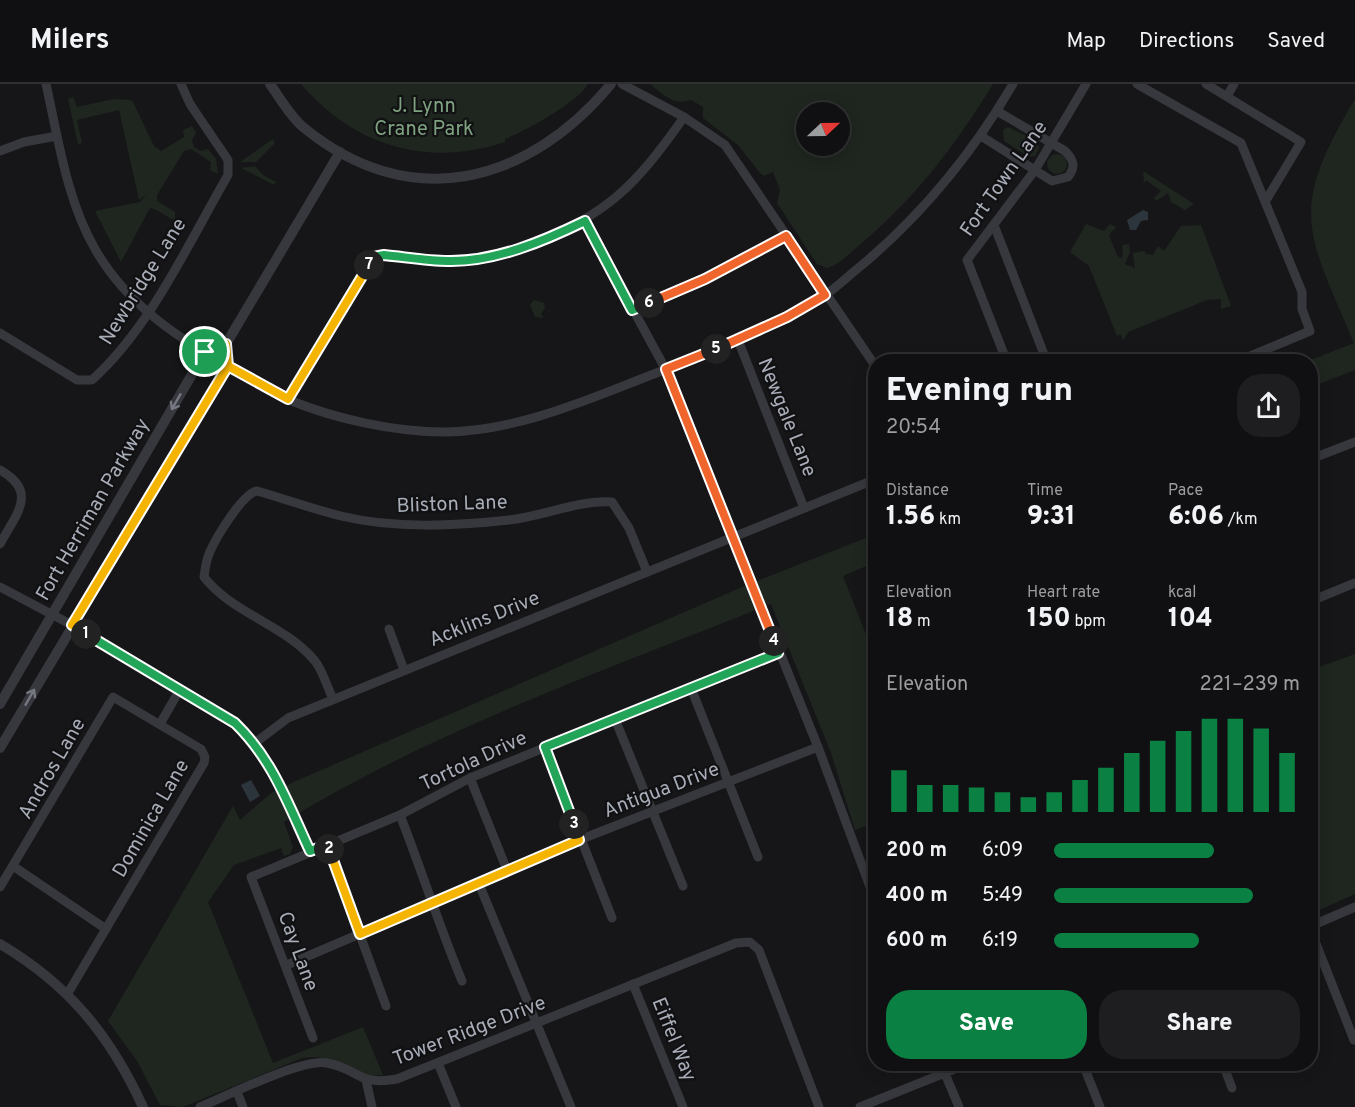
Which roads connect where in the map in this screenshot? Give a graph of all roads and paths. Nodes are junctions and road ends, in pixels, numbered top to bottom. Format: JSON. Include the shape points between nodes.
{"nodes":[{"id":1,"x":46,"y":84,"type":"edge"},
{"id":2,"x":181,"y":84,"type":"edge"},
{"id":3,"x":270,"y":84,"type":"edge"},
{"id":4,"x":611,"y":84,"type":"edge"},
{"id":5,"x":622,"y":84,"type":"edge"},
{"id":6,"x":1013,"y":84,"type":"edge"},
{"id":7,"x":1086,"y":84,"type":"edge"},
{"id":8,"x":1137,"y":84,"type":"edge"},
{"id":9,"x":1206,"y":84,"type":"edge"},
{"id":10,"x":1234,"y":84,"type":"edge"},
{"id":11,"x":1227,"y":96,"type":"junction"},
{"id":12,"x":997,"y":111,"type":"junction"},
{"id":13,"x":684,"y":117,"type":"junction"},
{"id":14,"x":57,"y":136,"type":"junction"},
{"id":15,"x":981,"y":136,"type":"junction"},
{"id":16,"x":1052,"y":143,"type":"junction"},
{"id":17,"x":0,"y":151,"type":"edge"},
{"id":18,"x":340,"y":152,"type":"junction"},
{"id":19,"x":1035,"y":170,"type":"junction"},
{"id":20,"x":1265,"y":202,"type":"junction"},
{"id":21,"x":585,"y":221,"type":"junction"},
{"id":22,"x":994,"y":225,"type":"junction"},
{"id":23,"x":786,"y":236,"type":"junction"},
{"id":24,"x":825,"y":295,"type":"junction"},
{"id":25,"x":632,"y":310,"type":"junction"},
{"id":26,"x":147,"y":314,"type":"junction"},
{"id":27,"x":0,"y":333,"type":"edge"},
{"id":28,"x":738,"y":340,"type":"junction"},
{"id":29,"x":226,"y":344,"type":"junction"},
{"id":30,"x":205,"y":352,"type":"junction"},
{"id":31,"x":1003,"y":354,"type":"edge"},
{"id":32,"x":1044,"y":354,"type":"edge"},
{"id":33,"x":1255,"y":354,"type":"edge"},
{"id":34,"x":868,"y":356,"type":"edge"},
{"id":35,"x":228,"y":366,"type":"junction"},
{"id":36,"x":666,"y":369,"type":"junction"},
{"id":37,"x":288,"y":399,"type":"junction"},
{"id":38,"x":1355,"y":442,"type":"edge"},
{"id":39,"x":1318,"y":456,"type":"edge"},
{"id":40,"x":0,"y":470,"type":"edge"},
{"id":41,"x":868,"y":482,"type":"edge"},
{"id":42,"x":804,"y":508,"type":"junction"},
{"id":43,"x":732,"y":536,"type":"junction"},
{"id":44,"x":0,"y":544,"type":"edge"},
{"id":45,"x":647,"y":572,"type":"junction"},
{"id":46,"x":1355,"y":583,"type":"edge"},
{"id":47,"x":0,"y":588,"type":"edge"},
{"id":48,"x":1318,"y":598,"type":"edge"},
{"id":49,"x":52,"y":615,"type":"junction"},
{"id":50,"x":72,"y":625,"type":"junction"},
{"id":51,"x":388,"y":629,"type":"dead end"},
{"id":52,"x":778,"y":653,"type":"junction"},
{"id":53,"x":404,"y":670,"type":"junction"},
{"id":54,"x":691,"y":688,"type":"junction"},
{"id":55,"x":179,"y":691,"type":"junction"},
{"id":56,"x":113,"y":697,"type":"joint"},
{"id":57,"x":333,"y":699,"type":"junction"},
{"id":58,"x":0,"y":704,"type":"edge"},
{"id":59,"x":615,"y":719,"type":"junction"},
{"id":60,"x":160,"y":724,"type":"junction"},
{"id":61,"x":255,"y":743,"type":"junction"},
{"id":62,"x":545,"y":747,"type":"junction"},
{"id":63,"x":818,"y":747,"type":"junction"},
{"id":64,"x":0,"y":748,"type":"edge"},
{"id":65,"x":470,"y":778,"type":"junction"},
{"id":66,"x":729,"y":782,"type":"junction"},
{"id":67,"x":652,"y":811,"type":"junction"},
{"id":68,"x":400,"y":815,"type":"junction"},
{"id":69,"x":579,"y":840,"type":"junction"},
{"id":70,"x":327,"y":845,"type":"junction"},
{"id":71,"x":310,"y":851,"type":"junction"},
{"id":72,"x":758,"y":857,"type":"dead end"},
{"id":73,"x":13,"y":866,"type":"junction"},
{"id":74,"x":507,"y":870,"type":"junction"},
{"id":75,"x":251,"y":877,"type":"joint"},
{"id":76,"x":868,"y":881,"type":"edge"},
{"id":77,"x":479,"y":884,"type":"junction"},
{"id":78,"x":683,"y":886,"type":"dead end"},
{"id":79,"x":0,"y":887,"type":"edge"},
{"id":80,"x":433,"y":904,"type":"junction"},
{"id":81,"x":1355,"y":907,"type":"edge"},
{"id":82,"x":612,"y":918,"type":"dead end"},
{"id":83,"x":1318,"y":923,"type":"edge"},
{"id":84,"x":106,"y":929,"type":"junction"},
{"id":85,"x":360,"y":934,"type":"junction"},
{"id":86,"x":0,"y":944,"type":"edge"},
{"id":87,"x":1318,"y":949,"type":"edge"},
{"id":88,"x":287,"y":965,"type":"junction"},
{"id":89,"x":462,"y":981,"type":"dead end"},
{"id":90,"x":633,"y":984,"type":"junction"},
{"id":91,"x":68,"y":993,"type":"junction"},
{"id":92,"x":386,"y":1006,"type":"dead end"},
{"id":93,"x":537,"y":1023,"type":"junction"},
{"id":94,"x":313,"y":1038,"type":"dead end"},
{"id":95,"x":1354,"y":1040,"type":"edge"},
{"id":96,"x":438,"y":1063,"type":"junction"},
{"id":97,"x":937,"y":1071,"type":"edge"},
{"id":98,"x":944,"y":1071,"type":"edge"},
{"id":99,"x":1086,"y":1071,"type":"edge"},
{"id":100,"x":1226,"y":1071,"type":"edge"},
{"id":101,"x":366,"y":1080,"type":"junction"},
{"id":102,"x":1232,"y":1088,"type":"dead end"},
{"id":103,"x":237,"y":1092,"type":"junction"},
{"id":104,"x":143,"y":1107,"type":"edge"},
{"id":105,"x":200,"y":1107,"type":"edge"},
{"id":106,"x":243,"y":1107,"type":"edge"},
{"id":107,"x":372,"y":1107,"type":"edge"},
{"id":108,"x":456,"y":1107,"type":"edge"},
{"id":109,"x":571,"y":1107,"type":"edge"},
{"id":110,"x":684,"y":1107,"type":"edge"},
{"id":111,"x":819,"y":1107,"type":"edge"},
{"id":112,"x":860,"y":1107,"type":"edge"},
{"id":113,"x":958,"y":1107,"type":"edge"},
{"id":114,"x":1100,"y":1107,"type":"edge"}],
"edges":[{"from":1,"to":14,"type":"street"},
{"from":2,"to":26,"type":"street","name":"Newbridge Lane","via":[[228,160],[228,175]]},
{"from":3,"to":18,"type":"street","via":[[303,127]]},
{"from":4,"to":18,"type":"street","via":[[579,120],[556,137],[489,172],[428,180],[388,171]]},
{"from":5,"to":13,"type":"street"},
{"from":6,"to":12,"type":"street"},
{"from":7,"to":16,"type":"street","name":"Fort Town Lane"},
{"from":8,"to":20,"type":"street","via":[[1240,143]]},
{"from":9,"to":11,"type":"street"},
{"from":10,"to":11,"type":"street"},
{"from":11,"to":20,"type":"street","via":[[1301,142]]},
{"from":12,"to":15,"type":"street"},
{"from":12,"to":16,"type":"street"},
{"from":13,"to":21,"type":"street","via":[[653,161]]},
{"from":13,"to":23,"type":"street","via":[[725,144]]},
{"from":14,"to":17,"type":"street"},
{"from":14,"to":26,"type":"street","via":[[75,203],[94,248],[116,281]]},
{"from":15,"to":19,"type":"street"},
{"from":15,"to":24,"type":"street","via":[[910,224]]},
{"from":16,"to":19,"type":"street","name":"Fort Town Lane"},
{"from":16,"to":19,"type":"street","via":[[1072,158],[1072,172],[1052,181]]},
{"from":18,"to":29,"type":"street"},
{"from":19,"to":22,"type":"street","name":"Fort Town Lane"},
{"from":20,"to":33,"type":"street","via":[[1302,292],[1302,309],[1310,331]]},
{"from":21,"to":25,"type":"street"},
{"from":21,"to":37,"type":"street","via":[[506,252],[450,261],[374,257]]},
{"from":22,"to":31,"type":"street","name":"Fort Town Lane","via":[[967,260]]},
{"from":22,"to":32,"type":"street"},
{"from":23,"to":24,"type":"street"},
{"from":23,"to":25,"type":"street","via":[[716,274]]},
{"from":24,"to":28,"type":"street"},
{"from":24,"to":34,"type":"street"},
{"from":25,"to":36,"type":"street"},
{"from":26,"to":27,"type":"street","name":"Newbridge Lane","via":[[111,363],[92,380],[77,380]]},
{"from":26,"to":30,"type":"street"},
{"from":28,"to":36,"type":"street"},
{"from":28,"to":42,"type":"street","name":"Newgale Lane"},
{"from":29,"to":30,"type":"street"},
{"from":29,"to":35,"type":"street"},
{"from":30,"to":35,"type":"street"},
{"from":30,"to":49,"type":"street","name":"Fort Herriman Parkway","one_way":true},
{"from":35,"to":37,"type":"street"},
{"from":35,"to":50,"type":"street","name":"Fort Herriman Parkway"},
{"from":36,"to":37,"type":"street","via":[[570,408],[445,432],[342,417]]},
{"from":36,"to":43,"type":"street"},
{"from":38,"to":39,"type":"street"},
{"from":40,"to":44,"type":"street","via":[[21,489],[21,505]]},
{"from":41,"to":42,"type":"street","name":"Acklins Drive"},
{"from":42,"to":43,"type":"street","name":"Acklins Drive"},
{"from":43,"to":45,"type":"street","name":"Acklins Drive"},
{"from":43,"to":52,"type":"street"},
{"from":45,"to":53,"type":"street","name":"Acklins Drive"},
{"from":45,"to":57,"type":"street","name":"Bliston Lane","via":[[629,528],[612,501],[592,500],[515,520],[394,524],[342,516],[252,492],[240,503],[208,555],[204,577],[216,593],[276,627],[315,662]]},
{"from":46,"to":48,"type":"street"},
{"from":47,"to":49,"type":"street"},
{"from":49,"to":50,"type":"street"},
{"from":49,"to":58,"type":"street","name":"Fort Herriman Parkway"},
{"from":50,"to":55,"type":"street"},
{"from":64,"to":50,"type":"street","name":"Fort Herriman Parkway","one_way":true},
{"from":51,"to":53,"type":"street"},
{"from":52,"to":54,"type":"street","name":"Tortola Drive"},
{"from":52,"to":63,"type":"street"},
{"from":53,"to":57,"type":"street","name":"Acklins Drive"},
{"from":54,"to":59,"type":"street","name":"Tortola Drive"},
{"from":54,"to":66,"type":"street"},
{"from":55,"to":60,"type":"street"},
{"from":55,"to":61,"type":"street","via":[[235,723]]},
{"from":56,"to":60,"type":"street","name":"Dominica Lane"},
{"from":56,"to":73,"type":"street","name":"Andros Lane"},
{"from":57,"to":61,"type":"street","name":"Acklins Drive","via":[[288,718]]},
{"from":59,"to":62,"type":"street","name":"Tortola Drive"},
{"from":59,"to":67,"type":"street"},
{"from":60,"to":84,"type":"street","name":"Dominica Lane","via":[[201,750],[204,764]]},
{"from":61,"to":71,"type":"street","via":[[278,777]]},
{"from":62,"to":65,"type":"street","name":"Tortola Drive"},
{"from":62,"to":69,"type":"street"},
{"from":63,"to":66,"type":"street","name":"Antigua Drive"},
{"from":63,"to":76,"type":"street"},
{"from":65,"to":68,"type":"street","name":"Tortola Drive"},
{"from":65,"to":74,"type":"street"},
{"from":66,"to":67,"type":"street","name":"Antigua Drive"},
{"from":66,"to":72,"type":"street"},
{"from":67,"to":69,"type":"street","name":"Antigua Drive"},
{"from":67,"to":78,"type":"street"},
{"from":68,"to":70,"type":"street","name":"Tortola Drive"},
{"from":68,"to":80,"type":"street"},
{"from":69,"to":74,"type":"street","name":"Antigua Drive"},
{"from":69,"to":82,"type":"street"},
{"from":70,"to":71,"type":"street","name":"Tortola Drive"},
{"from":70,"to":85,"type":"street"},
{"from":71,"to":75,"type":"street","name":"Tortola Drive"},
{"from":73,"to":79,"type":"street","name":"Andros Lane"},
{"from":73,"to":84,"type":"street"},
{"from":74,"to":77,"type":"street","name":"Antigua Drive"},
{"from":75,"to":88,"type":"street","name":"Cay Lane"},
{"from":77,"to":80,"type":"street","name":"Antigua Drive"},
{"from":77,"to":93,"type":"street"},
{"from":80,"to":85,"type":"street","name":"Antigua Drive"},
{"from":80,"to":89,"type":"street"},
{"from":81,"to":83,"type":"street"},
{"from":84,"to":91,"type":"street","name":"Dominica Lane"},
{"from":85,"to":88,"type":"street","name":"Antigua Drive"},
{"from":85,"to":92,"type":"street"},
{"from":86,"to":91,"type":"street"},
{"from":87,"to":95,"type":"street"},
{"from":88,"to":94,"type":"street","name":"Cay Lane"},
{"from":90,"to":93,"type":"street","name":"Tower Ridge Drive"},
{"from":90,"to":110,"type":"street","name":"Eiffel Way"},
{"from":90,"to":111,"type":"street","name":"Tower Ridge Drive","via":[[736,943],[750,942],[759,950]]},
{"from":91,"to":104,"type":"street","via":[[116,1055]]},
{"from":93,"to":96,"type":"street","name":"Tower Ridge Drive"},
{"from":93,"to":109,"type":"street"},
{"from":96,"to":101,"type":"street","name":"Tower Ridge Drive","via":[[398,1079],[377,1083]]},
{"from":96,"to":108,"type":"street"},
{"from":97,"to":112,"type":"street"},
{"from":98,"to":113,"type":"street"},
{"from":99,"to":114,"type":"street"},
{"from":100,"to":102,"type":"street"},
{"from":101,"to":103,"type":"street","name":"Tower Ridge Drive","via":[[326,1063],[307,1064]]},
{"from":101,"to":107,"type":"street"},
{"from":103,"to":105,"type":"street","name":"Tower Ridge Drive"},
{"from":103,"to":106,"type":"street"}]}
